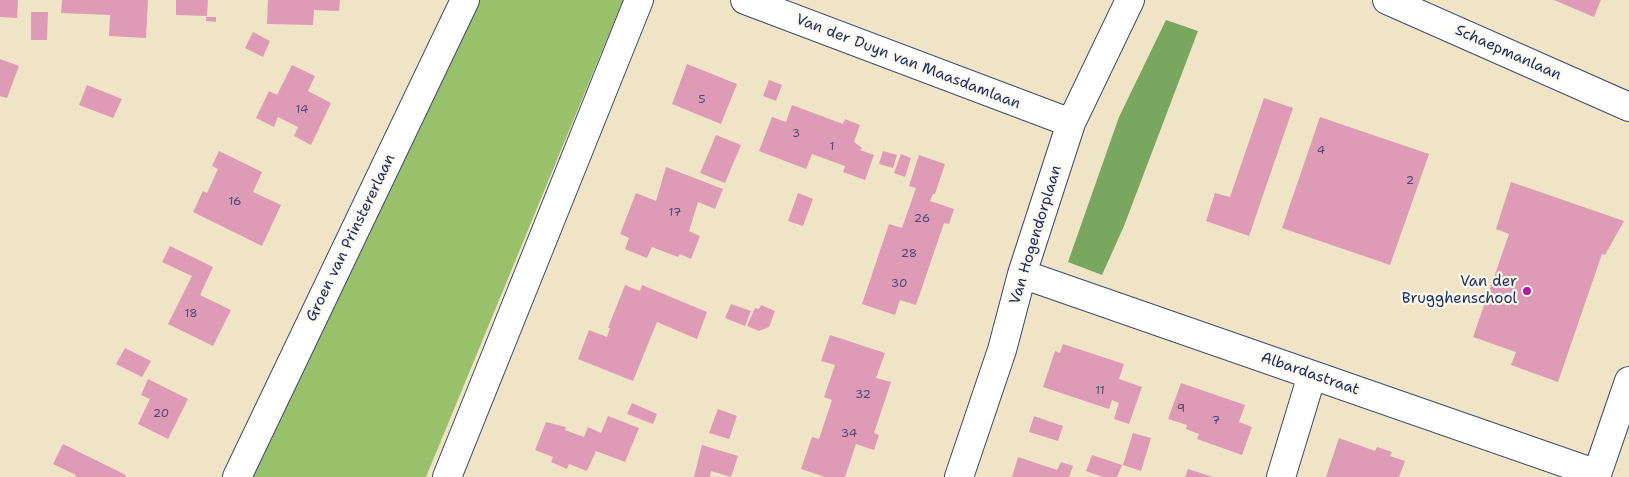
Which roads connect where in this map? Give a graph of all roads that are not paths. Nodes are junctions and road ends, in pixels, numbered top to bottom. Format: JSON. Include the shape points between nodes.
{"nodes":[{"id":1,"x":465,"y":0,"type":"edge"},
{"id":2,"x":639,"y":0,"type":"edge"},
{"id":3,"x":745,"y":0,"type":"edge"},
{"id":4,"x":1130,"y":0,"type":"edge"},
{"id":5,"x":1387,"y":0,"type":"edge"},
{"id":6,"x":1629,"y":107,"type":"edge"},
{"id":7,"x":1071,"y":123,"type":"junction"},
{"id":8,"x":1022,"y":274,"type":"junction"},
{"id":9,"x":1312,"y":375,"type":"junction"},
{"id":10,"x":1629,"y":381,"type":"edge"},
{"id":11,"x":1597,"y":475,"type":"edge"},
{"id":12,"x":237,"y":477,"type":"edge"},
{"id":13,"x":447,"y":477,"type":"edge"},
{"id":14,"x":959,"y":477,"type":"edge"},
{"id":15,"x":1281,"y":477,"type":"edge"}],
"edges":[{"from":1,"to":12,"type":"street","name":"Groen van Prinstererlaan"},
{"from":2,"to":13,"type":"street"},
{"from":3,"to":7,"type":"street","name":"Van der Duyn van Maasdamlaan"},
{"from":4,"to":7,"type":"street","name":"Van Hogendorplaan"},
{"from":5,"to":6,"type":"street","name":"Schaepmanlaan"},
{"from":7,"to":8,"type":"street","name":"Van Hogendorplaan"},
{"from":8,"to":9,"type":"street","name":"Albardastraat"},
{"from":8,"to":14,"type":"street","name":"Van Hogendorplaan","via":[[1002,350]]},
{"from":9,"to":11,"type":"street","name":"Albardastraat"},
{"from":9,"to":15,"type":"street"},
{"from":10,"to":11,"type":"street"}]}
